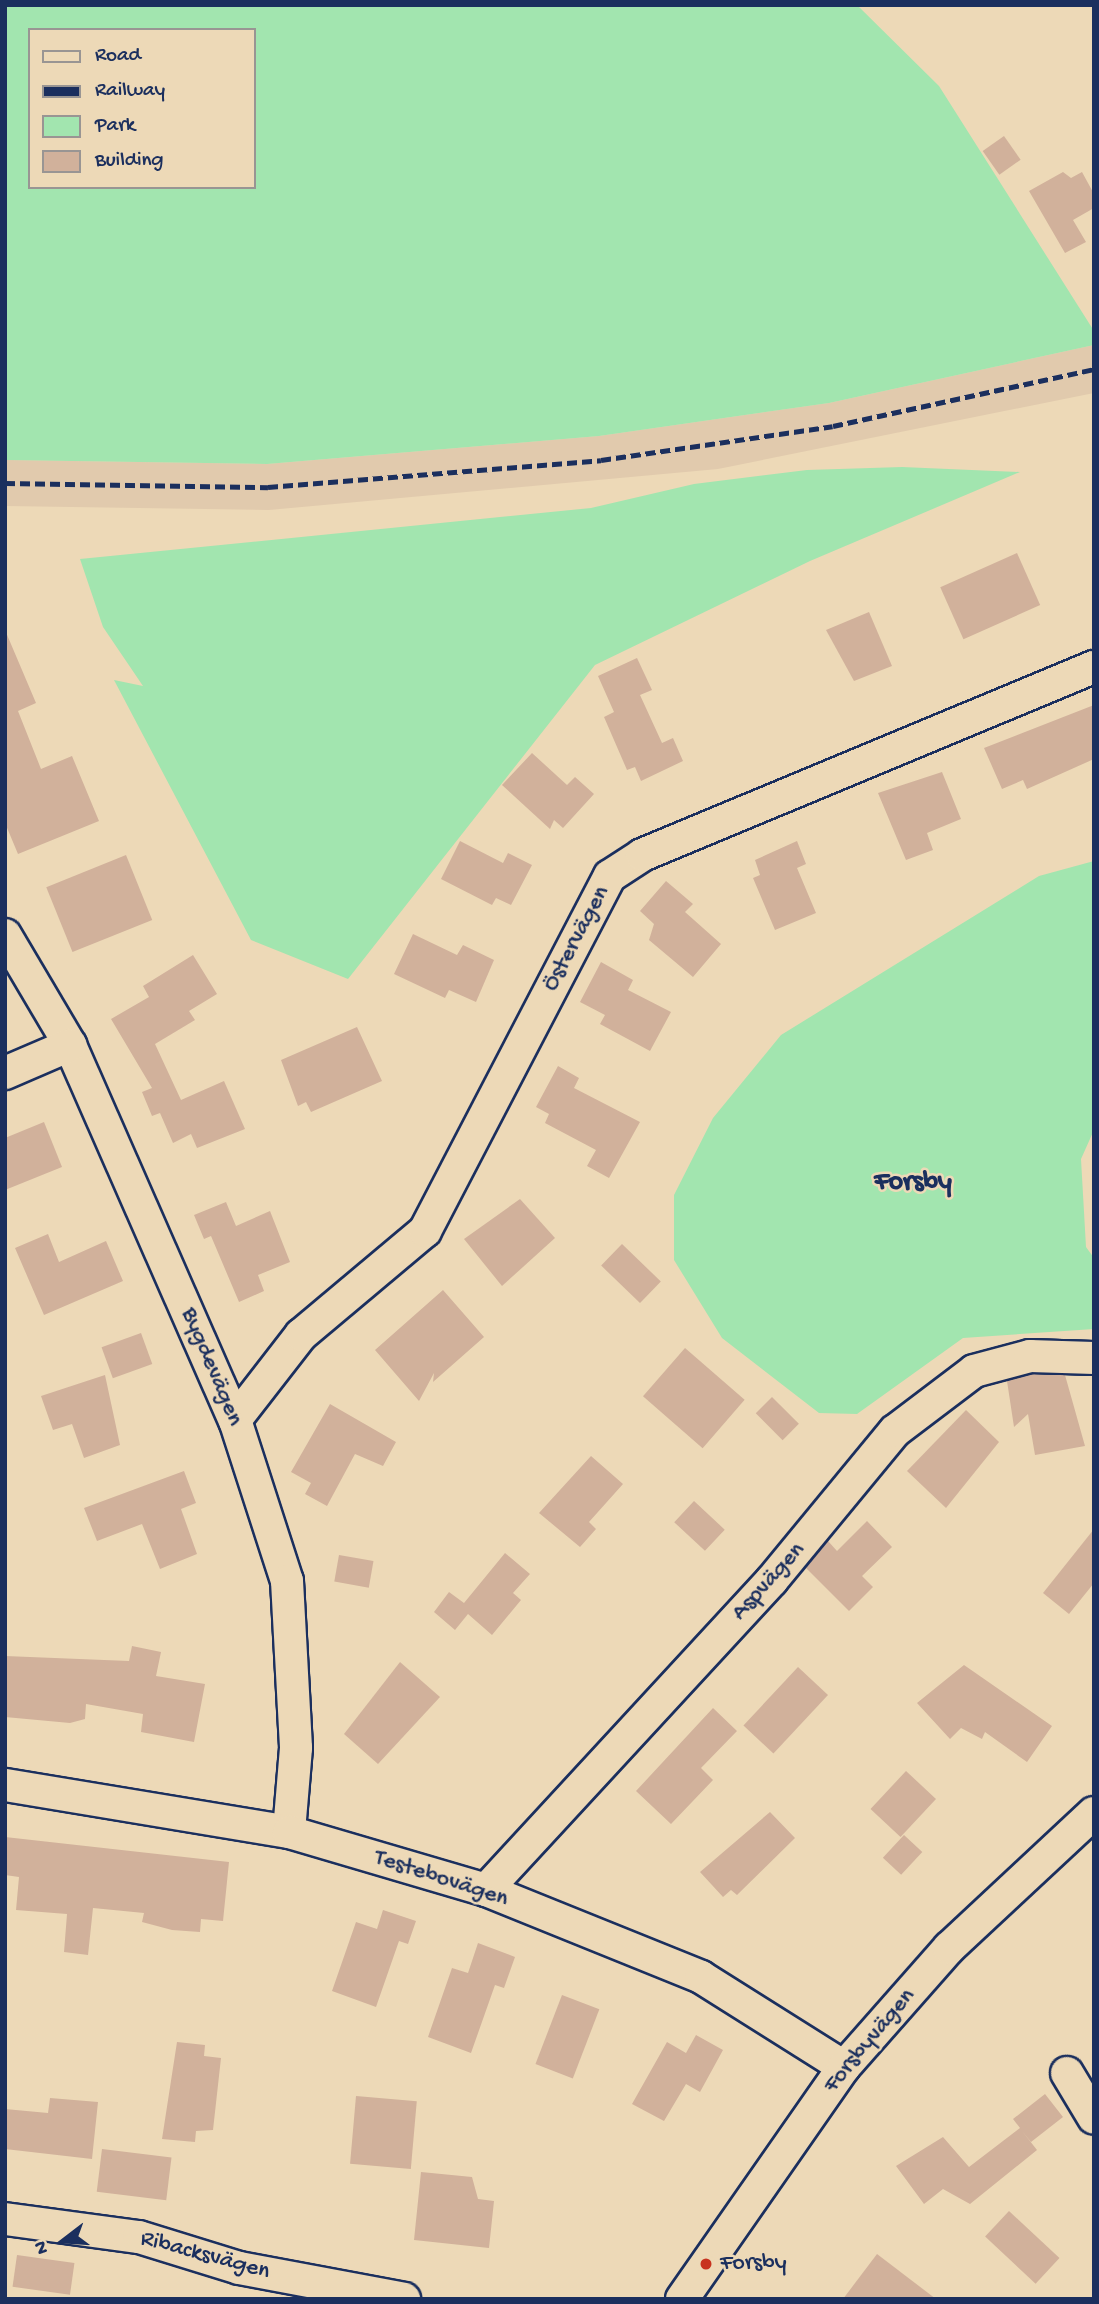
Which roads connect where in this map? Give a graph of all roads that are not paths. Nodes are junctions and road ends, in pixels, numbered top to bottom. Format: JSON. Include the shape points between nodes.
{"nodes":[{"id":1,"x":1094,"y":667,"type":"edge"},
{"id":2,"x":5,"y":935,"type":"edge"},
{"id":3,"x":70,"y":1045,"type":"junction"},
{"id":4,"x":5,"y":1073,"type":"edge"},
{"id":5,"x":1094,"y":1358,"type":"edge"},
{"id":6,"x":235,"y":1420,"type":"junction"},
{"id":7,"x":5,"y":1785,"type":"edge"},
{"id":8,"x":1094,"y":1813,"type":"edge"},
{"id":9,"x":289,"y":1832,"type":"junction"},
{"id":10,"x":486,"y":1890,"type":"junction"},
{"id":11,"x":844,"y":2067,"type":"junction"},
{"id":12,"x":1067,"y":2073,"type":"dead end"},
{"id":13,"x":1094,"y":2118,"type":"edge"},
{"id":14,"x":5,"y":2219,"type":"edge"},
{"id":15,"x":404,"y":2299,"type":"edge"},
{"id":16,"x":682,"y":2299,"type":"edge"}],
"edges":[{"from":1,"to":6,"type":"street","name":"Östervägen","via":[[642,855],[610,876],[425,1231],[301,1335]]},
{"from":2,"to":3,"type":"street","name":"Bygdevägen"},
{"from":3,"to":4,"type":"street"},
{"from":3,"to":6,"type":"street","name":"Bygdevägen"},
{"from":5,"to":10,"type":"street","name":"Aspvägen","via":[[1030,1356],[974,1371],[895,1431],[772,1580]]},
{"from":6,"to":9,"type":"street","name":"Bygdevägen","via":[[286,1581],[296,1748]]},
{"from":7,"to":9,"type":"street","name":"Testebovägen"},
{"from":8,"to":11,"type":"street","name":"Forsbyvägen","via":[[949,1948]]},
{"from":9,"to":10,"type":"street","name":"Testebovägen"},
{"from":10,"to":11,"type":"street","name":"Testebovägen","via":[[701,1978]]},
{"from":11,"to":16,"type":"street","name":"Forsbyvägen"},
{"from":12,"to":13,"type":"street"},
{"from":14,"to":15,"type":"street","name":"Ribacksvägen","via":[[139,2237],[239,2268]]}]}
